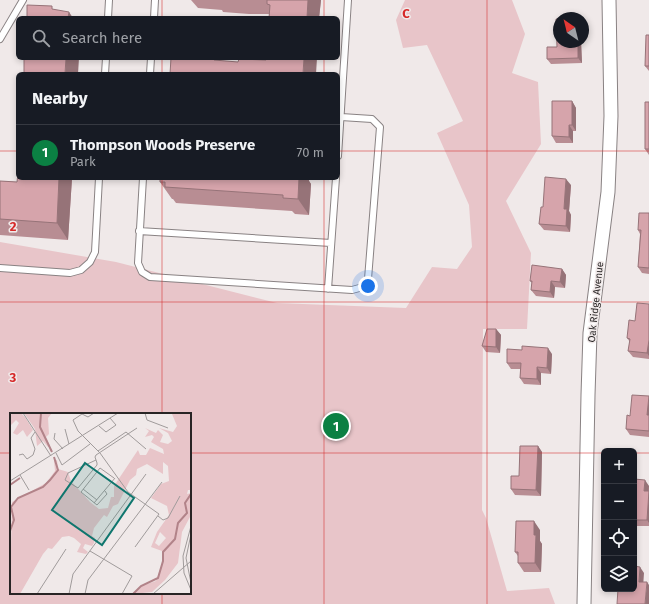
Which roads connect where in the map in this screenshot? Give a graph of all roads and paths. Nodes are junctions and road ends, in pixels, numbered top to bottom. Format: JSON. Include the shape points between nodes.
{"nodes":[{"id":1,"x":23,"y":0,"type":"edge"},
{"id":2,"x":109,"y":0,"type":"edge"},
{"id":3,"x":155,"y":0,"type":"edge"},
{"id":4,"x":348,"y":0,"type":"edge"},
{"id":5,"x":609,"y":0,"type":"edge"},
{"id":6,"x":108,"y":16,"type":"edge"},
{"id":7,"x":154,"y":16,"type":"edge"},
{"id":8,"x":0,"y":39,"type":"edge"},
{"id":9,"x":106,"y":60,"type":"edge"},
{"id":10,"x":151,"y":60,"type":"edge"},
{"id":11,"x":105,"y":72,"type":"edge"},
{"id":12,"x":150,"y":72,"type":"edge"},
{"id":13,"x":341,"y":117,"type":"junction"},
{"id":14,"x":340,"y":130,"type":"edge"},
{"id":15,"x":99,"y":180,"type":"edge"},
{"id":16,"x":143,"y":180,"type":"edge"},
{"id":17,"x":336,"y":180,"type":"edge"},
{"id":18,"x":139,"y":231,"type":"junction"},
{"id":19,"x":332,"y":243,"type":"junction"},
{"id":20,"x":0,"y":268,"type":"edge"},
{"id":21,"x":328,"y":289,"type":"junction"},
{"id":22,"x":584,"y":604,"type":"edge"}],
"edges":[{"from":1,"to":8,"type":"lane"},
{"from":2,"to":6,"type":"lane"},
{"from":3,"to":7,"type":"lane"},
{"from":4,"to":13,"type":"lane"},
{"from":5,"to":22,"type":"street","name":"Oak Ridge Avenue","via":[[611,116],[608,192],[590,333]]},
{"from":9,"to":11,"type":"lane"},
{"from":10,"to":12,"type":"lane"},
{"from":13,"to":14,"type":"lane"},
{"from":13,"to":21,"type":"lane","via":[[372,118],[380,127],[368,279],[363,287],[352,290]]},
{"from":15,"to":20,"type":"lane","via":[[95,252],[90,262],[81,270],[70,274]]},
{"from":16,"to":18,"type":"lane"},
{"from":17,"to":19,"type":"lane"},
{"from":18,"to":19,"type":"lane"},
{"from":18,"to":21,"type":"lane","via":[[138,263],[142,272],[150,277]]},
{"from":19,"to":21,"type":"lane"}]}
